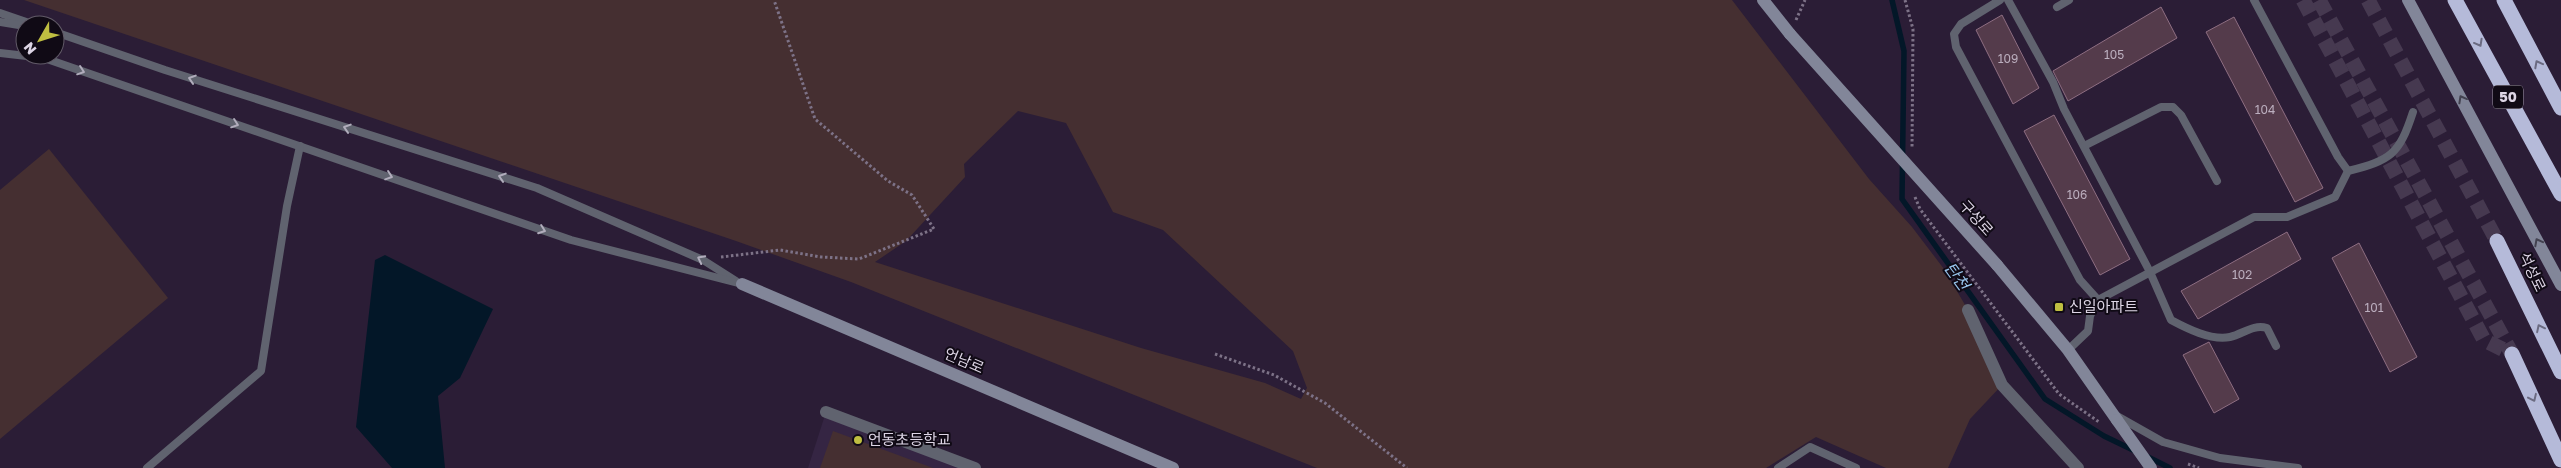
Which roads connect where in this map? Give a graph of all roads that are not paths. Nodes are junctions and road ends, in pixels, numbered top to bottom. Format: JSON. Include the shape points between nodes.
{"nodes":[{"id":1,"x":1762,"y":0,"type":"edge"},
{"id":2,"x":2000,"y":0,"type":"edge"},
{"id":3,"x":2008,"y":0,"type":"edge"},
{"id":4,"x":2069,"y":0,"type":"edge"},
{"id":5,"x":2254,"y":0,"type":"edge"},
{"id":6,"x":2408,"y":0,"type":"edge"},
{"id":7,"x":2456,"y":0,"type":"edge"},
{"id":8,"x":2504,"y":0,"type":"edge"},
{"id":9,"x":2057,"y":7,"type":"dead end"},
{"id":10,"x":0,"y":13,"type":"edge"},
{"id":11,"x":15,"y":18,"type":"edge"},
{"id":12,"x":0,"y":22,"type":"edge"},
{"id":13,"x":15,"y":24,"type":"edge"},
{"id":14,"x":65,"y":35,"type":"edge"},
{"id":15,"x":0,"y":53,"type":"edge"},
{"id":16,"x":2561,"y":108,"type":"edge"},
{"id":17,"x":2413,"y":112,"type":"dead end"},
{"id":18,"x":300,"y":146,"type":"junction"},
{"id":19,"x":2084,"y":146,"type":"junction"},
{"id":20,"x":2348,"y":171,"type":"junction"},
{"id":21,"x":2217,"y":181,"type":"dead end"},
{"id":22,"x":2561,"y":194,"type":"edge"},
{"id":23,"x":2497,"y":240,"type":"tunnel mouth"},
{"id":24,"x":2150,"y":272,"type":"junction"},
{"id":25,"x":742,"y":284,"type":"junction"},
{"id":26,"x":2561,"y":286,"type":"edge"},
{"id":27,"x":2098,"y":300,"type":"junction"},
{"id":28,"x":1968,"y":310,"type":"dead end"},
{"id":29,"x":2276,"y":346,"type":"dead end"},
{"id":30,"x":2068,"y":350,"type":"junction"},
{"id":31,"x":2512,"y":354,"type":"dead end"},
{"id":32,"x":2561,"y":372,"type":"edge"},
{"id":33,"x":826,"y":412,"type":"dead end"},
{"id":34,"x":2115,"y":416,"type":"junction"},
{"id":35,"x":2561,"y":460,"type":"edge"},
{"id":36,"x":147,"y":468,"type":"edge"},
{"id":37,"x":975,"y":468,"type":"edge"},
{"id":38,"x":1173,"y":468,"type":"edge"},
{"id":39,"x":1778,"y":468,"type":"edge"},
{"id":40,"x":1856,"y":468,"type":"edge"},
{"id":41,"x":2078,"y":468,"type":"edge"},
{"id":42,"x":2151,"y":468,"type":"edge"},
{"id":43,"x":2298,"y":468,"type":"edge"}],
"edges":[{"from":1,"to":30,"type":"main road","name":"구성로","bridge":true},
{"from":2,"to":27,"type":"lane","via":[[1961,24],[1954,34],[1956,47],[2080,280]]},
{"from":3,"to":19,"type":"lane"},
{"from":4,"to":9,"type":"lane"},
{"from":5,"to":20,"type":"lane"},
{"from":26,"to":6,"type":"main road","one_way":true},
{"from":7,"to":22,"type":"highway","number":"50","one_way":true},
{"from":16,"to":8,"type":"highway","one_way":true},
{"from":10,"to":11,"type":"lane"},
{"from":12,"to":13,"type":"lane"},
{"from":25,"to":14,"type":"lane","one_way":true,"via":[[703,260],[537,188]]},
{"from":15,"to":18,"type":"lane","one_way":true,"via":[[44,58]]},
{"from":17,"to":20,"type":"lane","via":[[2405,137],[2392,156]]},
{"from":18,"to":25,"type":"lane","one_way":true,"via":[[571,240]]},
{"from":18,"to":36,"type":"lane","via":[[286,206],[261,371]]},
{"from":19,"to":21,"type":"lane","via":[[2161,107],[2173,107],[2181,115]]},
{"from":19,"to":24,"type":"lane"},
{"from":20,"to":24,"type":"lane","via":[[2335,197],[2287,216],[2254,217]]},
{"from":32,"to":23,"type":"highway","name":"석성로","one_way":true},
{"from":24,"to":27,"type":"lane"},
{"from":24,"to":29,"type":"lane","via":[[2170,320],[2209,336],[2228,338],[2259,326],[2266,328]]},
{"from":25,"to":38,"type":"main road","name":"언남로"},
{"from":27,"to":30,"type":"lane","via":[[2090,316],[2088,331]]},
{"from":28,"to":41,"type":"street","via":[[2002,385]]},
{"from":30,"to":34,"type":"main road","name":"구성로"},
{"from":31,"to":35,"type":"highway","one_way":true},
{"from":33,"to":37,"type":"street"},
{"from":34,"to":42,"type":"main road","name":"구성로","bridge":true},
{"from":34,"to":43,"type":"lane","via":[[2163,442],[2220,458]]},
{"from":39,"to":40,"type":"lane","via":[[1810,447]]}]}
